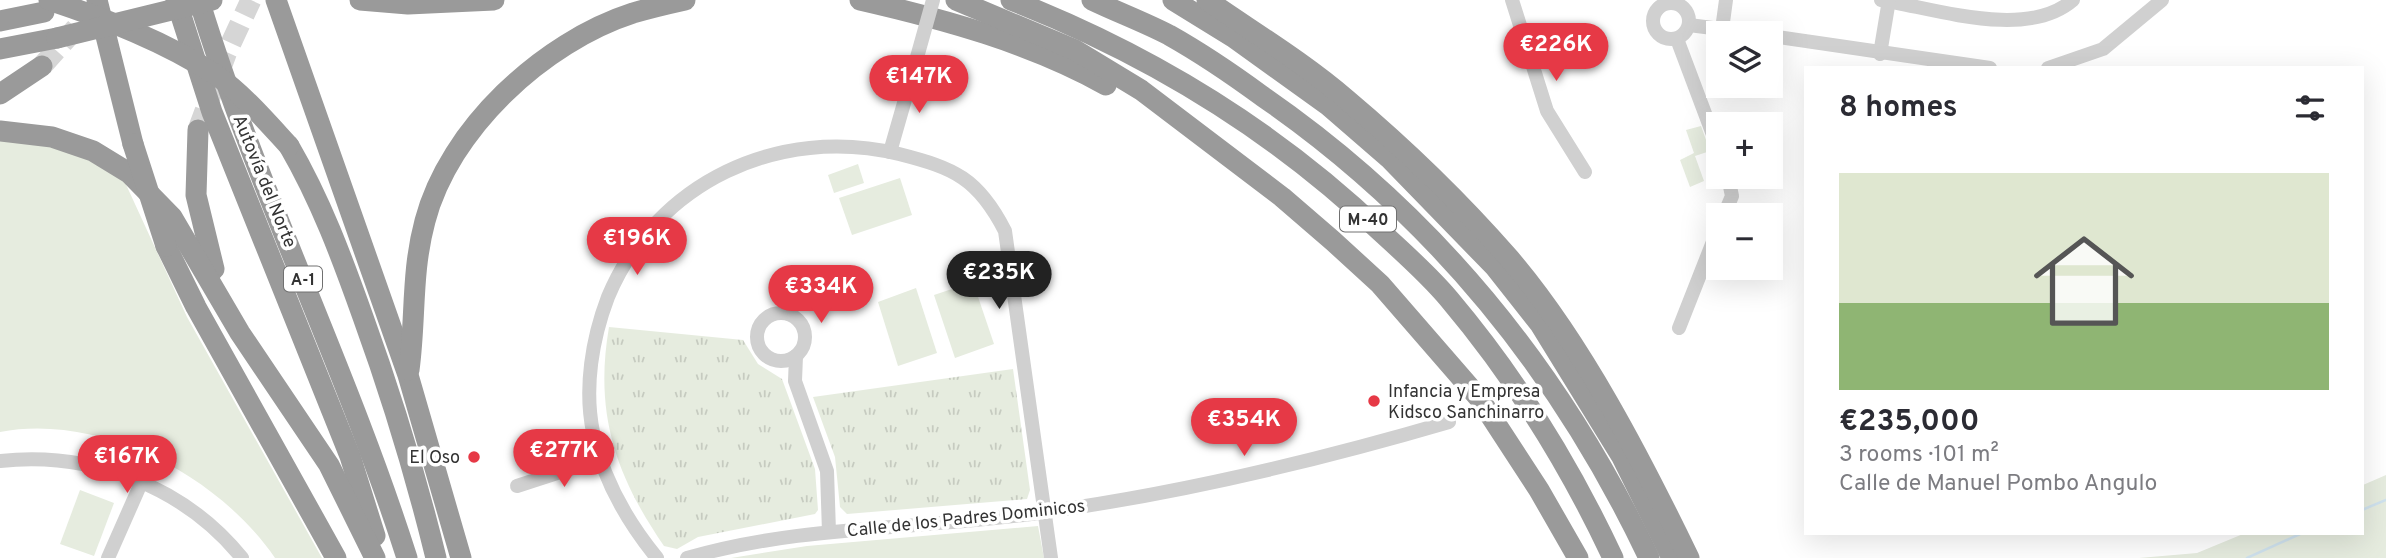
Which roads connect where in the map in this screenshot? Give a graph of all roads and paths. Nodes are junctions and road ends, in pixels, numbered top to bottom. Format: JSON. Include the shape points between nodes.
{"nodes":[{"id":1,"x":98,"y":0,"type":"edge"},
{"id":2,"x":176,"y":0,"type":"edge"},
{"id":3,"x":199,"y":0,"type":"edge"},
{"id":4,"x":212,"y":0,"type":"edge"},
{"id":5,"x":276,"y":0,"type":"edge"},
{"id":6,"x":360,"y":0,"type":"edge"},
{"id":7,"x":494,"y":0,"type":"edge"},
{"id":8,"x":685,"y":0,"type":"edge"},
{"id":9,"x":860,"y":0,"type":"edge"},
{"id":10,"x":933,"y":0,"type":"edge"},
{"id":11,"x":956,"y":0,"type":"edge"},
{"id":12,"x":1011,"y":0,"type":"edge"},
{"id":13,"x":1091,"y":0,"type":"edge"},
{"id":14,"x":1173,"y":0,"type":"edge"},
{"id":15,"x":1207,"y":0,"type":"edge"},
{"id":16,"x":1512,"y":0,"type":"edge"},
{"id":17,"x":1727,"y":0,"type":"edge"},
{"id":18,"x":1886,"y":0,"type":"edge"},
{"id":19,"x":2073,"y":0,"type":"edge"},
{"id":20,"x":2162,"y":0,"type":"edge"},
{"id":21,"x":1673,"y":2,"type":"edge"},
{"id":22,"x":47,"y":6,"type":"edge"},
{"id":23,"x":0,"y":21,"type":"edge"},
{"id":24,"x":1723,"y":21,"type":"edge"},
{"id":25,"x":1689,"y":25,"type":"junction"},
{"id":26,"x":1706,"y":27,"type":"edge"},
{"id":27,"x":1783,"y":38,"type":"edge"},
{"id":28,"x":1677,"y":39,"type":"junction"},
{"id":29,"x":0,"y":49,"type":"edge"},
{"id":30,"x":1880,"y":54,"type":"junction"},
{"id":31,"x":42,"y":65,"type":"tunnel mouth"},
{"id":32,"x":1974,"y":66,"type":"edge"},
{"id":33,"x":2054,"y":66,"type":"edge"},
{"id":34,"x":0,"y":94,"type":"edge"},
{"id":35,"x":1706,"y":116,"type":"edge"},
{"id":36,"x":198,"y":130,"type":"tunnel mouth"},
{"id":37,"x":0,"y":131,"type":"edge"},
{"id":38,"x":1197,"y":135,"type":"junction"},
{"id":39,"x":890,"y":152,"type":"junction"},
{"id":40,"x":1585,"y":172,"type":"dead end"},
{"id":41,"x":1706,"y":259,"type":"edge"},
{"id":42,"x":1679,"y":328,"type":"dead end"},
{"id":43,"x":240,"y":333,"type":"junction"},
{"id":44,"x":796,"y":356,"type":"junction"},
{"id":45,"x":777,"y":360,"type":"junction"},
{"id":46,"x":408,"y":375,"type":"junction"},
{"id":47,"x":795,"y":381,"type":"junction"},
{"id":48,"x":1449,"y":422,"type":"dead end"},
{"id":49,"x":600,"y":459,"type":"junction"},
{"id":50,"x":0,"y":461,"type":"edge"},
{"id":51,"x":142,"y":481,"type":"junction"},
{"id":52,"x":517,"y":486,"type":"dead end"},
{"id":53,"x":1044,"y":512,"type":"junction"},
{"id":54,"x":829,"y":532,"type":"junction"},
{"id":55,"x":108,"y":558,"type":"edge"},
{"id":56,"x":242,"y":558,"type":"edge"},
{"id":57,"x":335,"y":558,"type":"edge"},
{"id":58,"x":378,"y":558,"type":"edge"},
{"id":59,"x":407,"y":558,"type":"edge"},
{"id":60,"x":436,"y":558,"type":"edge"},
{"id":61,"x":461,"y":558,"type":"edge"},
{"id":62,"x":657,"y":558,"type":"edge"},
{"id":63,"x":687,"y":558,"type":"edge"},
{"id":64,"x":1051,"y":558,"type":"edge"},
{"id":65,"x":1578,"y":558,"type":"edge"},
{"id":66,"x":1613,"y":558,"type":"edge"},
{"id":67,"x":1648,"y":558,"type":"edge"},
{"id":68,"x":1672,"y":558,"type":"edge"},
{"id":69,"x":1689,"y":558,"type":"edge"}],
"edges":[{"from":1,"to":22,"type":"highway","bridge":true},
{"from":1,"to":57,"type":"highway","bridge":true,"via":[[133,144],[166,246]]},
{"from":2,"to":58,"type":"highway","name":"Autovía del Norte","number":"A-1","via":[[212,112],[353,467]]},
{"from":3,"to":59,"type":"highway","name":"Autovía del Norte","number":"A-1","via":[[235,107],[370,450]]},
{"from":4,"to":29,"type":"highway","bridge":true},
{"from":5,"to":46,"type":"highway"},
{"from":6,"to":7,"type":"highway","via":[[408,4]]},
{"from":8,"to":46,"type":"highway","via":[[631,14],[585,35],[506,90],[472,129],[444,172],[425,219],[412,280]]},
{"from":9,"to":38,"type":"highway","via":[[915,12],[1083,72]]},
{"from":10,"to":39,"type":"street","bridge":true},
{"from":11,"to":38,"type":"highway","via":[[1075,50],[1141,90]]},
{"from":12,"to":66,"type":"highway","number":"M-40","via":[[1070,23],[1198,90],[1290,152],[1345,197],[1449,298],[1536,418]]},
{"from":13,"to":67,"type":"highway","number":"M-40","via":[[1168,35],[1222,67],[1368,176],[1469,279],[1520,340],[1598,457]]},
{"from":14,"to":68,"type":"highway","via":[[1329,106],[1389,158],[1495,267],[1540,324],[1608,435]]},
{"from":15,"to":69,"type":"highway","via":[[1344,97],[1509,259],[1555,319],[1639,455]]},
{"from":16,"to":40,"type":"street","via":[[1547,111]]},
{"from":17,"to":24,"type":"street"},
{"from":18,"to":19,"type":"street","via":[[2015,22],[2039,19]]},
{"from":18,"to":30,"type":"street"},
{"from":20,"to":33,"type":"street","via":[[2103,49]]},
{"from":21,"to":25,"type":"street","via":[[1686,11]]},
{"from":21,"to":28,"type":"street","via":[[1658,9],[1653,23],[1661,37]]},
{"from":22,"to":23,"type":"highway"},
{"from":22,"to":60,"type":"highway","bridge":true,"via":[[141,36],[215,75],[252,104],[289,146],[334,236],[400,421]]},
{"from":25,"to":26,"type":"street"},
{"from":25,"to":28,"type":"street"},
{"from":27,"to":30,"type":"street"},
{"from":28,"to":35,"type":"street"},
{"from":30,"to":32,"type":"street"},
{"from":31,"to":34,"type":"highway"},
{"from":36,"to":43,"type":"highway","via":[[197,195],[207,248]]},
{"from":37,"to":43,"type":"highway","via":[[52,137],[93,151],[129,173],[172,217]]},
{"from":38,"to":65,"type":"highway","via":[[1282,197],[1380,284],[1479,398]]},
{"from":39,"to":49,"type":"street","via":[[826,145],[764,155],[712,177],[664,213],[618,275],[592,349],[590,401]]},
{"from":39,"to":53,"type":"street","via":[[945,167],[976,187],[991,203],[1005,231]]},
{"from":41,"to":42,"type":"street"},
{"from":43,"to":58,"type":"highway","via":[[329,465]]},
{"from":44,"to":45,"type":"street"},
{"from":44,"to":45,"type":"street","via":[[805,340],[800,321],[783,313],[772,314],[764,320],[757,338],[765,355]]},
{"from":44,"to":47,"type":"street"},
{"from":45,"to":47,"type":"street"},
{"from":46,"to":61,"type":"highway"},
{"from":47,"to":54,"type":"street","via":[[827,471]]},
{"from":48,"to":53,"type":"street","name":"Calle de los Padres Dominicos","via":[[1273,470]]},
{"from":49,"to":52,"type":"street"},
{"from":49,"to":62,"type":"street","via":[[628,521]]},
{"from":50,"to":51,"type":"street","via":[[67,461]]},
{"from":51,"to":55,"type":"street"},
{"from":51,"to":56,"type":"street","via":[[198,515]]},
{"from":53,"to":54,"type":"street","name":"Calle de los Padres Dominicos"},
{"from":53,"to":64,"type":"street"},
{"from":54,"to":63,"type":"street","name":"Calle de los Padres Dominicos","via":[[737,544]]}]}
